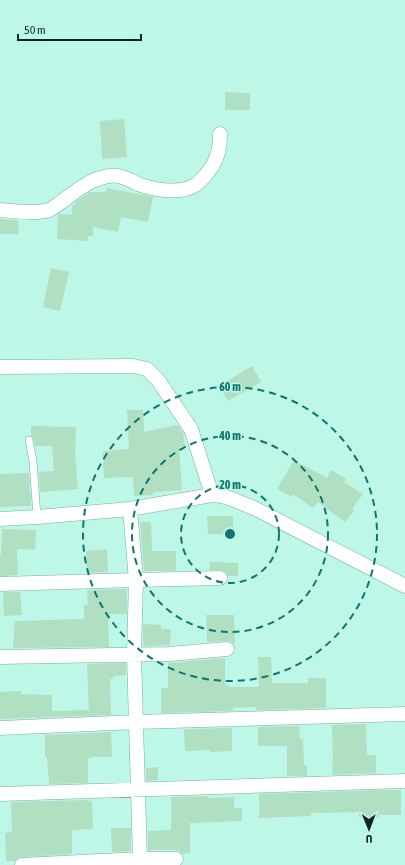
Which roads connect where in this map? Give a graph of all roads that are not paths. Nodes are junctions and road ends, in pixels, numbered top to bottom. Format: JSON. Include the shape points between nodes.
{"nodes":[{"id":1,"x":220,"y":134,"type":"dead end"},
{"id":2,"x":0,"y":210,"type":"edge"},
{"id":3,"x":0,"y":367,"type":"edge"},
{"id":4,"x":29,"y":440,"type":"dead end"},
{"id":5,"x":212,"y":495,"type":"junction"},
{"id":6,"x":130,"y":509,"type":"junction"},
{"id":7,"x":37,"y":517,"type":"junction"},
{"id":8,"x":0,"y":519,"type":"edge"},
{"id":9,"x":220,"y":578,"type":"dead end"},
{"id":10,"x":136,"y":580,"type":"junction"},
{"id":11,"x":0,"y":584,"type":"edge"},
{"id":12,"x":405,"y":586,"type":"edge"},
{"id":13,"x":227,"y":649,"type":"dead end"},
{"id":14,"x":134,"y":655,"type":"junction"},
{"id":15,"x":0,"y":657,"type":"edge"},
{"id":16,"x":405,"y":714,"type":"edge"},
{"id":17,"x":136,"y":722,"type":"junction"},
{"id":18,"x":0,"y":728,"type":"edge"},
{"id":19,"x":405,"y":781,"type":"edge"},
{"id":20,"x":138,"y":790,"type":"junction"},
{"id":21,"x":0,"y":794,"type":"edge"},
{"id":22,"x":176,"y":858,"type":"dead end"},
{"id":23,"x":140,"y":859,"type":"junction"},
{"id":24,"x":22,"y":865,"type":"edge"}],
"edges":[{"from":1,"to":2,"type":"street","via":[[220,146],[210,170],[198,184],[186,189],[166,191],[149,188],[122,176],[109,176],[85,186],[50,209],[37,212]]},
{"from":3,"to":5,"type":"street","via":[[133,366],[147,369],[158,380],[191,429]]},
{"from":4,"to":7,"type":"lane"},
{"from":5,"to":6,"type":"street"},
{"from":5,"to":12,"type":"street","via":[[232,499],[256,509]]},
{"from":6,"to":7,"type":"street"},
{"from":6,"to":10,"type":"street"},
{"from":7,"to":8,"type":"street"},
{"from":9,"to":10,"type":"street"},
{"from":10,"to":11,"type":"street"},
{"from":10,"to":14,"type":"street"},
{"from":13,"to":14,"type":"street"},
{"from":14,"to":15,"type":"street"},
{"from":14,"to":17,"type":"street"},
{"from":16,"to":17,"type":"street"},
{"from":17,"to":18,"type":"street"},
{"from":17,"to":20,"type":"street"},
{"from":19,"to":20,"type":"street"},
{"from":20,"to":21,"type":"street"},
{"from":20,"to":23,"type":"street"},
{"from":22,"to":23,"type":"street"},
{"from":23,"to":24,"type":"street"}]}
